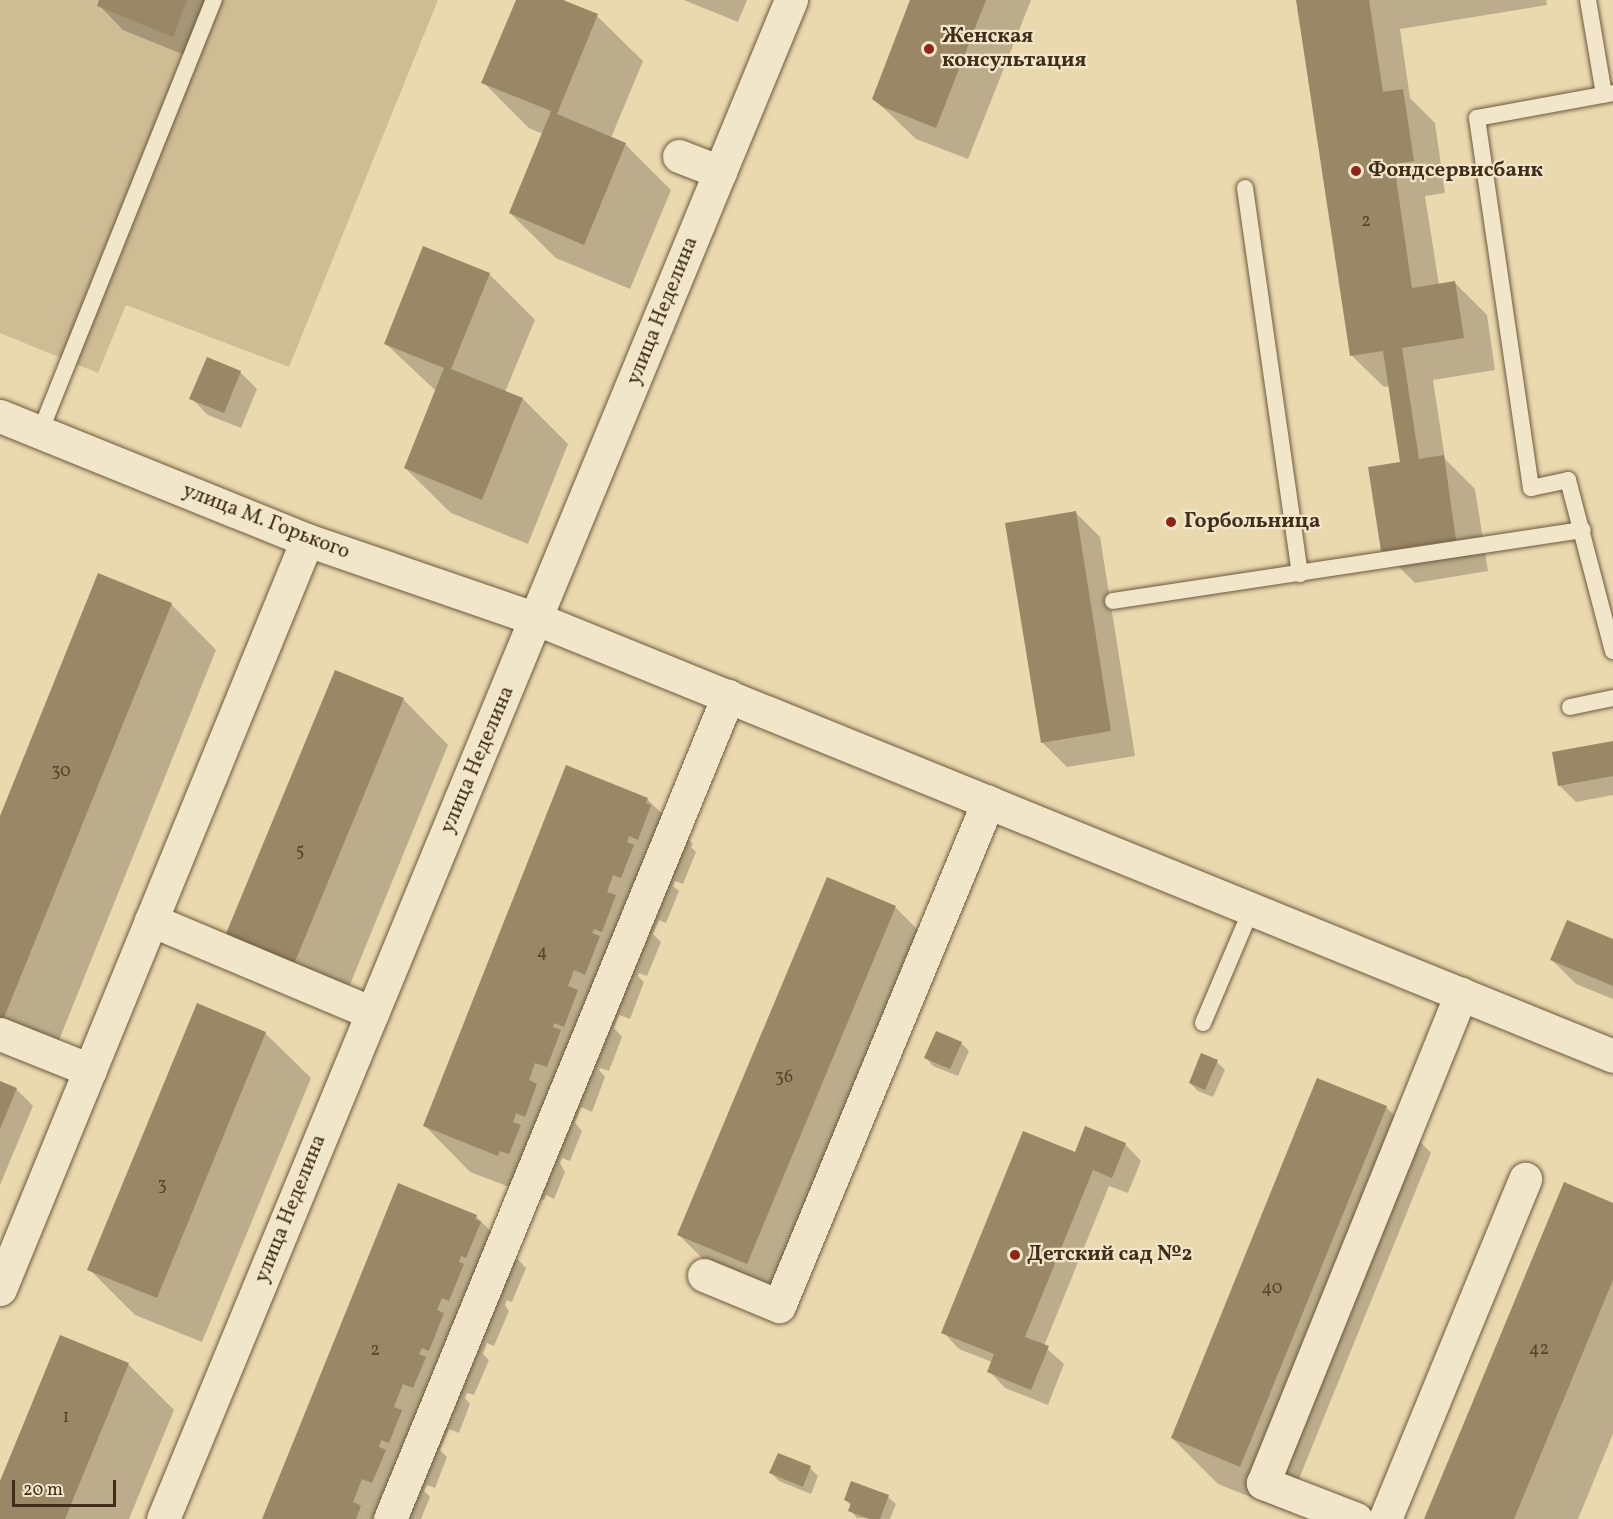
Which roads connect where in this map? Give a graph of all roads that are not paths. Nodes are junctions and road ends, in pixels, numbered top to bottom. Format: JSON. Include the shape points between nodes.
{"nodes":[{"id":1,"x":214,"y":0,"type":"edge"},
{"id":2,"x":791,"y":0,"type":"edge"},
{"id":3,"x":1588,"y":0,"type":"edge"},
{"id":4,"x":1609,"y":94,"type":"edge"},
{"id":5,"x":679,"y":156,"type":"dead end"},
{"id":6,"x":720,"y":172,"type":"junction"},
{"id":7,"x":1245,"y":188,"type":"dead end"},
{"id":8,"x":0,"y":416,"type":"edge"},
{"id":9,"x":40,"y":432,"type":"junction"},
{"id":10,"x":1583,"y":530,"type":"junction"},
{"id":11,"x":307,"y":540,"type":"junction"},
{"id":12,"x":1300,"y":574,"type":"junction"},
{"id":13,"x":1113,"y":601,"type":"dead end"},
{"id":14,"x":537,"y":619,"type":"junction"},
{"id":15,"x":1613,"y":651,"type":"edge"},
{"id":16,"x":728,"y":696,"type":"junction"},
{"id":17,"x":1613,"y":698,"type":"edge"},
{"id":18,"x":1570,"y":707,"type":"dead end"},
{"id":19,"x":988,"y":802,"type":"junction"},
{"id":20,"x":1251,"y":909,"type":"junction"},
{"id":21,"x":151,"y":920,"type":"junction"},
{"id":22,"x":1461,"y":994,"type":"junction"},
{"id":23,"x":372,"y":1013,"type":"junction"},
{"id":24,"x":1203,"y":1023,"type":"dead end"},
{"id":25,"x":0,"y":1034,"type":"edge"},
{"id":26,"x":1613,"y":1056,"type":"edge"},
{"id":27,"x":90,"y":1070,"type":"junction"},
{"id":28,"x":1525,"y":1179,"type":"dead end"},
{"id":29,"x":704,"y":1275,"type":"dead end"},
{"id":30,"x":0,"y":1289,"type":"edge"},
{"id":31,"x":163,"y":1519,"type":"edge"},
{"id":32,"x":390,"y":1519,"type":"edge"},
{"id":33,"x":1356,"y":1519,"type":"edge"},
{"id":34,"x":1385,"y":1519,"type":"edge"}],
"edges":[{"from":1,"to":9,"type":"lane"},
{"from":2,"to":6,"type":"street","name":"улица Неделина"},
{"from":3,"to":4,"type":"lane"},
{"from":4,"to":10,"type":"lane","via":[[1477,118],[1532,488],[1568,480]]},
{"from":5,"to":6,"type":"street"},
{"from":6,"to":14,"type":"street","name":"улица Неделина"},
{"from":7,"to":12,"type":"lane"},
{"from":8,"to":9,"type":"street","name":"улица М. Горького"},
{"from":9,"to":11,"type":"street","name":"улица М. Горького"},
{"from":10,"to":12,"type":"lane"},
{"from":10,"to":15,"type":"lane"},
{"from":11,"to":14,"type":"street","name":"улица М. Горького"},
{"from":11,"to":21,"type":"street"},
{"from":12,"to":13,"type":"lane"},
{"from":14,"to":16,"type":"street","name":"улица М. Горького"},
{"from":14,"to":23,"type":"street","name":"улица Неделина"},
{"from":16,"to":19,"type":"street","name":"улица М. Горького"},
{"from":16,"to":32,"type":"street"},
{"from":17,"to":18,"type":"lane"},
{"from":19,"to":20,"type":"street","name":"улица М. Горького"},
{"from":19,"to":29,"type":"street","via":[[779,1306]]},
{"from":20,"to":22,"type":"street","name":"улица М. Горького"},
{"from":20,"to":24,"type":"lane"},
{"from":21,"to":23,"type":"street"},
{"from":21,"to":27,"type":"street"},
{"from":22,"to":26,"type":"street","name":"улица М. Горького"},
{"from":22,"to":33,"type":"street","via":[[1263,1483]]},
{"from":23,"to":31,"type":"street","name":"улица Неделина"},
{"from":25,"to":27,"type":"street"},
{"from":27,"to":30,"type":"street"},
{"from":28,"to":34,"type":"street"}]}
